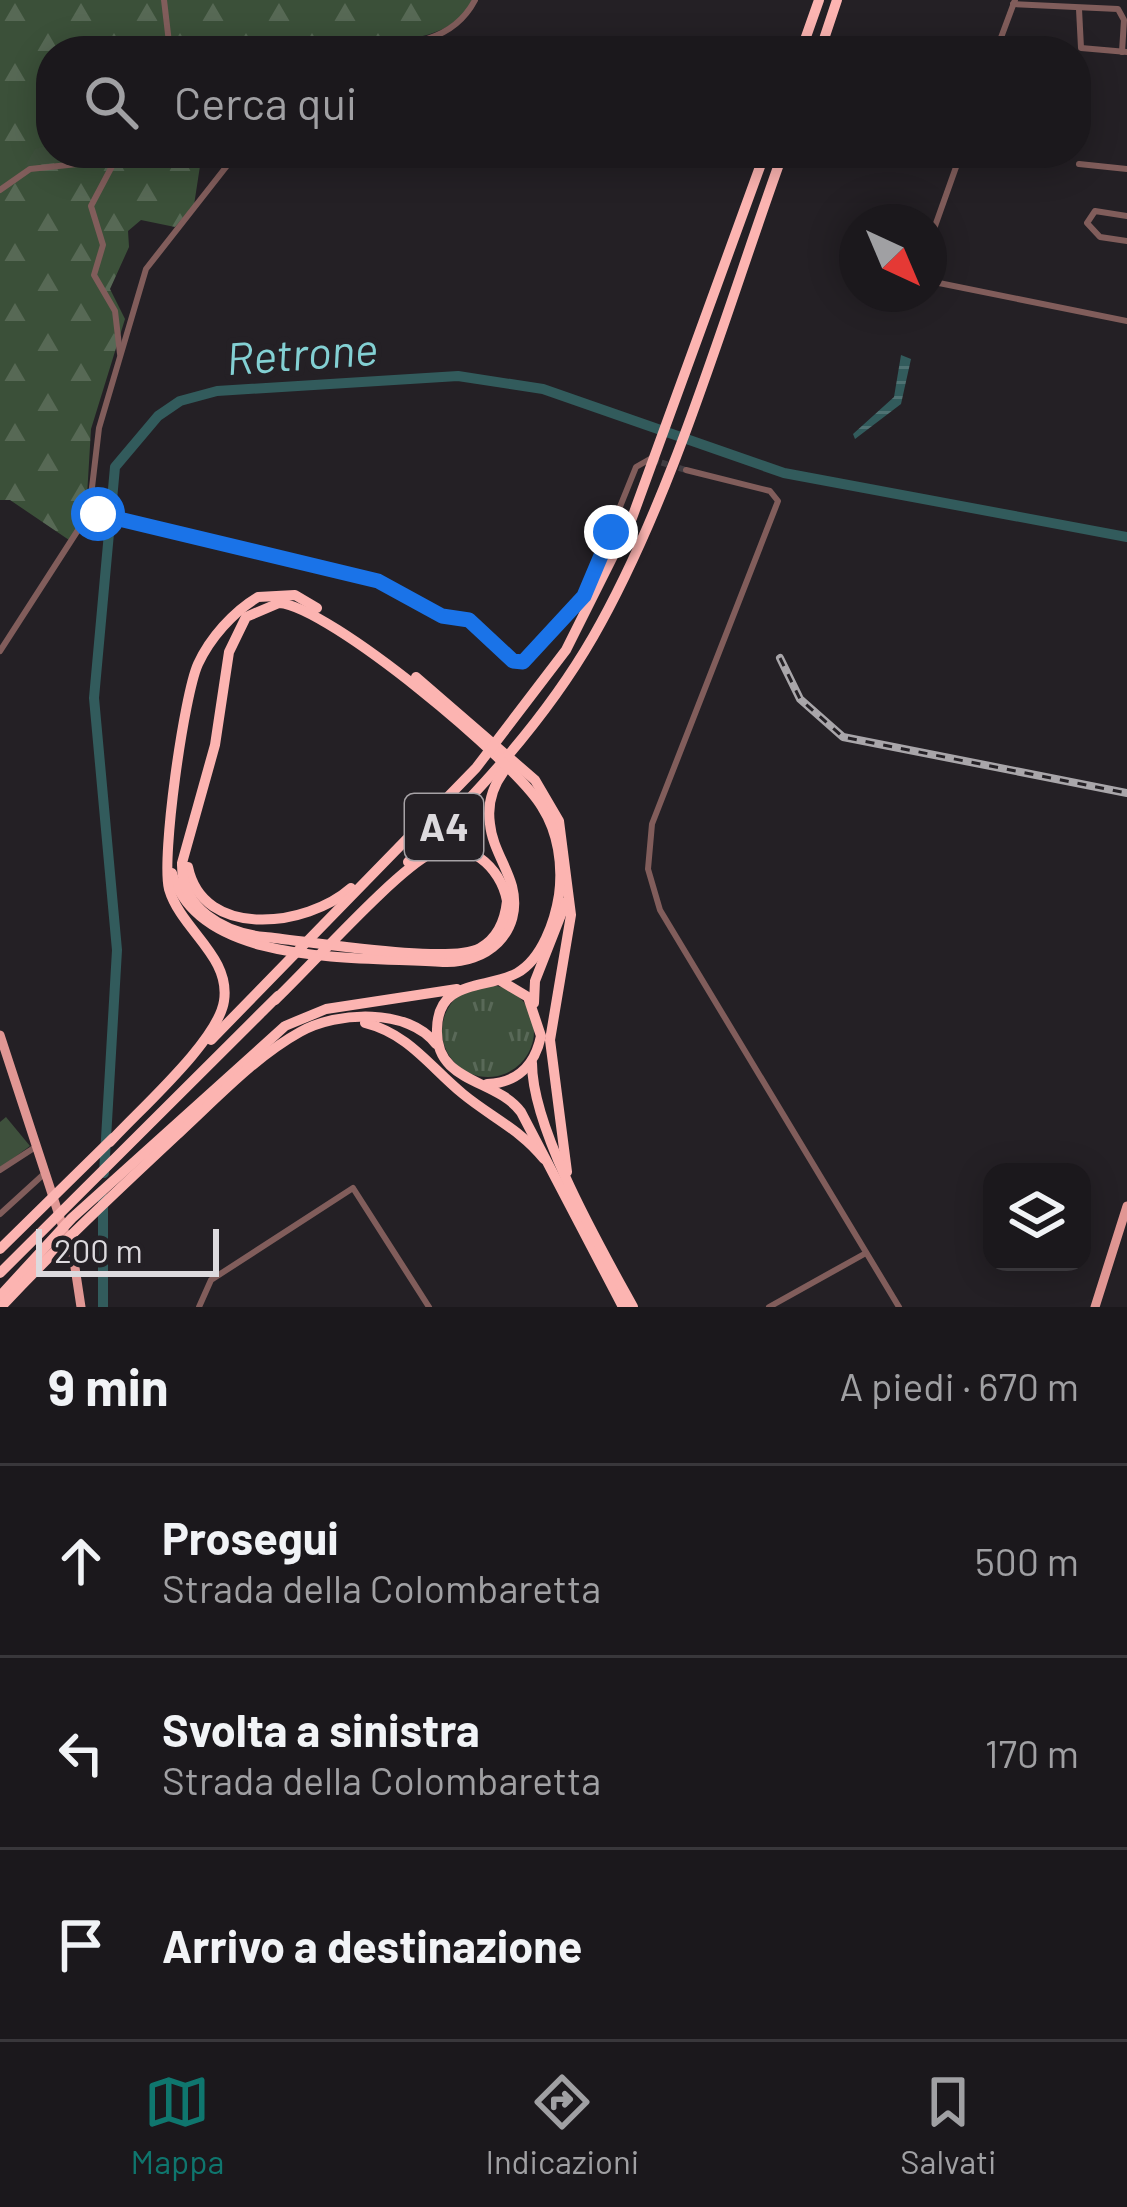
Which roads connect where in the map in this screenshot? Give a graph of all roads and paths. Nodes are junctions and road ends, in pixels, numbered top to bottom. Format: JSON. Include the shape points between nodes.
{"nodes":[{"id":1,"x":164,"y":0,"type":"edge"},
{"id":2,"x":475,"y":0,"type":"edge"},
{"id":3,"x":819,"y":0,"type":"edge"},
{"id":4,"x":837,"y":0,"type":"edge"},
{"id":5,"x":1014,"y":2,"type":"edge"},
{"id":6,"x":1079,"y":9,"type":"junction"},
{"id":7,"x":168,"y":36,"type":"edge"},
{"id":8,"x":441,"y":36,"type":"edge"},
{"id":9,"x":806,"y":36,"type":"edge"},
{"id":10,"x":825,"y":36,"type":"edge"},
{"id":11,"x":1002,"y":36,"type":"edge"},
{"id":12,"x":1080,"y":36,"type":"edge"},
{"id":13,"x":1091,"y":49,"type":"edge"},
{"id":14,"x":1125,"y":52,"type":"edge"},
{"id":15,"x":1091,"y":166,"type":"edge"},
{"id":16,"x":41,"y":168,"type":"edge"},
{"id":17,"x":111,"y":168,"type":"edge"},
{"id":18,"x":225,"y":168,"type":"edge"},
{"id":19,"x":760,"y":168,"type":"edge"},
{"id":20,"x":777,"y":168,"type":"edge"},
{"id":21,"x":956,"y":168,"type":"edge"},
{"id":22,"x":1127,"y":170,"type":"edge"},
{"id":23,"x":0,"y":190,"type":"edge"},
{"id":24,"x":943,"y":204,"type":"edge"},
{"id":25,"x":1127,"y":216,"type":"edge"},
{"id":26,"x":1127,"y":241,"type":"edge"},
{"id":27,"x":947,"y":285,"type":"edge"},
{"id":28,"x":1127,"y":321,"type":"edge"},
{"id":29,"x":121,"y":357,"type":"junction"},
{"id":30,"x":650,"y":459,"type":"dead end"},
{"id":31,"x":686,"y":470,"type":"tunnel mouth"},
{"id":32,"x":94,"y":513,"type":"junction"},
{"id":33,"x":592,"y":639,"type":"junction"},
{"id":34,"x":0,"y":651,"type":"edge"},
{"id":35,"x":467,"y":777,"type":"junction"},
{"id":36,"x":532,"y":784,"type":"junction"},
{"id":37,"x":192,"y":828,"type":"junction"},
{"id":38,"x":167,"y":841,"type":"junction"},
{"id":39,"x":568,"y":868,"type":"junction"},
{"id":40,"x":262,"y":942,"type":"junction"},
{"id":41,"x":373,"y":951,"type":"junction"},
{"id":42,"x":492,"y":980,"type":"junction"},
{"id":43,"x":460,"y":988,"type":"junction"},
{"id":44,"x":274,"y":1000,"type":"junction"},
{"id":45,"x":535,"y":1006,"type":"junction"},
{"id":46,"x":351,"y":1019,"type":"junction"},
{"id":47,"x":0,"y":1035,"type":"edge"},
{"id":48,"x":438,"y":1047,"type":"junction"},
{"id":49,"x":532,"y":1063,"type":"junction"},
{"id":50,"x":477,"y":1083,"type":"junction"},
{"id":51,"x":170,"y":1136,"type":"junction"},
{"id":52,"x":110,"y":1142,"type":"junction"},
{"id":53,"x":37,"y":1146,"type":"junction"},
{"id":54,"x":0,"y":1170,"type":"edge"},
{"id":55,"x":45,"y":1173,"type":"junction"},
{"id":56,"x":562,"y":1175,"type":"junction"},
{"id":57,"x":1127,"y":1206,"type":"edge"},
{"id":58,"x":0,"y":1214,"type":"edge"},
{"id":59,"x":53,"y":1237,"type":"junction"},
{"id":60,"x":0,"y":1250,"type":"edge"},
{"id":61,"x":866,"y":1252,"type":"junction"},
{"id":62,"x":0,"y":1273,"type":"edge"},
{"id":63,"x":0,"y":1296,"type":"edge"},
{"id":64,"x":1,"y":1307,"type":"edge"},
{"id":65,"x":81,"y":1307,"type":"edge"},
{"id":66,"x":199,"y":1307,"type":"edge"},
{"id":67,"x":429,"y":1307,"type":"edge"},
{"id":68,"x":623,"y":1307,"type":"edge"},
{"id":69,"x":634,"y":1307,"type":"edge"},
{"id":70,"x":769,"y":1307,"type":"edge"},
{"id":71,"x":899,"y":1307,"type":"edge"},
{"id":72,"x":1095,"y":1307,"type":"edge"}],
"edges":[{"from":1,"to":7,"type":"street"},
{"from":2,"to":8,"type":"street"},
{"from":3,"to":9,"type":"highway"},
{"from":4,"to":10,"type":"highway"},
{"from":5,"to":6,"type":"street"},
{"from":5,"to":11,"type":"street"},
{"from":6,"to":12,"type":"street"},
{"from":6,"to":14,"type":"street","via":[[1123,14]]},
{"from":13,"to":14,"type":"street"},
{"from":15,"to":22,"type":"street"},
{"from":16,"to":23,"type":"street"},
{"from":17,"to":29,"type":"street","via":[[91,206],[103,245],[94,275],[115,311]]},
{"from":18,"to":29,"type":"street","via":[[146,268]]},
{"from":19,"to":35,"type":"highway","number":"A4","via":[[625,535],[533,699]]},
{"from":20,"to":33,"type":"highway","number":"A4","via":[[675,450]]},
{"from":21,"to":24,"type":"street"},
{"from":25,"to":26,"type":"street","via":[[1094,212],[1087,223],[1100,237]]},
{"from":27,"to":28,"type":"street"},
{"from":29,"to":32,"type":"street","via":[[99,428]]},
{"from":30,"to":32,"type":"street","via":[[636,467],[584,596],[523,662],[469,620],[442,616],[378,581]]},
{"from":31,"to":61,"type":"street","via":[[777,495],[658,806],[648,869],[660,910]]},
{"from":32,"to":34,"type":"street"},
{"from":33,"to":41,"type":"highway","via":[[492,796],[491,831],[514,898],[502,939],[465,962]]},
{"from":33,"to":44,"type":"highway","number":"A4","via":[[484,785]]},
{"from":35,"to":37,"type":"highway","via":[[344,894],[299,915],[232,916],[208,905],[189,872]]},
{"from":35,"to":52,"type":"highway","number":"A4"},
{"from":36,"to":37,"type":"highway","via":[[319,616],[286,603],[262,606],[246,617],[229,652]]},
{"from":36,"to":38,"type":"highway","via":[[452,706],[310,604],[279,593],[258,597],[216,636],[191,681]]},
{"from":36,"to":39,"type":"highway","via":[[559,821]]},
{"from":36,"to":42,"type":"highway","via":[[558,850],[556,908],[528,965]]},
{"from":37,"to":40,"type":"highway","via":[[182,872],[192,899],[227,928]]},
{"from":38,"to":40,"type":"highway","via":[[188,908],[220,934]]},
{"from":38,"to":52,"type":"highway","via":[[171,894],[220,970],[224,1004],[203,1040]]},
{"from":39,"to":45,"type":"highway","via":[[566,904],[535,982]]},
{"from":39,"to":56,"type":"highway","via":[[570,932],[550,1040]]},
{"from":40,"to":41,"type":"highway"},
{"from":41,"to":44,"type":"highway","via":[[443,955],[480,947],[505,916],[501,881],[472,853],[430,854]]},
{"from":42,"to":43,"type":"highway"},
{"from":42,"to":45,"type":"highway","via":[[517,988]]},
{"from":43,"to":48,"type":"highway","via":[[441,1010]]},
{"from":43,"to":51,"type":"highway","via":[[306,1014],[264,1043]]},
{"from":44,"to":59,"type":"highway","number":"A4"},
{"from":45,"to":49,"type":"highway","via":[[541,1036]]},
{"from":46,"to":48,"type":"highway","via":[[405,1020]]},
{"from":46,"to":51,"type":"highway","via":[[317,1024],[286,1041]]},
{"from":46,"to":56,"type":"highway","via":[[414,1046]]},
{"from":47,"to":53,"type":"main road"},
{"from":48,"to":50,"type":"highway","via":[[451,1069]]},
{"from":49,"to":50,"type":"highway","via":[[506,1082]]},
{"from":49,"to":56,"type":"highway"},
{"from":50,"to":56,"type":"highway","via":[[512,1099]]},
{"from":51,"to":59,"type":"highway"},
{"from":52,"to":60,"type":"highway","number":"A4"},
{"from":53,"to":54,"type":"street"},
{"from":53,"to":55,"type":"main road"},
{"from":55,"to":58,"type":"street"},
{"from":55,"to":65,"type":"main road"},
{"from":56,"to":68,"type":"highway"},
{"from":56,"to":69,"type":"highway"},
{"from":57,"to":72,"type":"main road"},
{"from":59,"to":62,"type":"highway","number":"A4"},
{"from":59,"to":63,"type":"highway"},
{"from":59,"to":64,"type":"highway"},
{"from":61,"to":70,"type":"street"},
{"from":61,"to":71,"type":"street"},
{"from":66,"to":67,"type":"street","via":[[211,1280],[353,1188]]}]}
